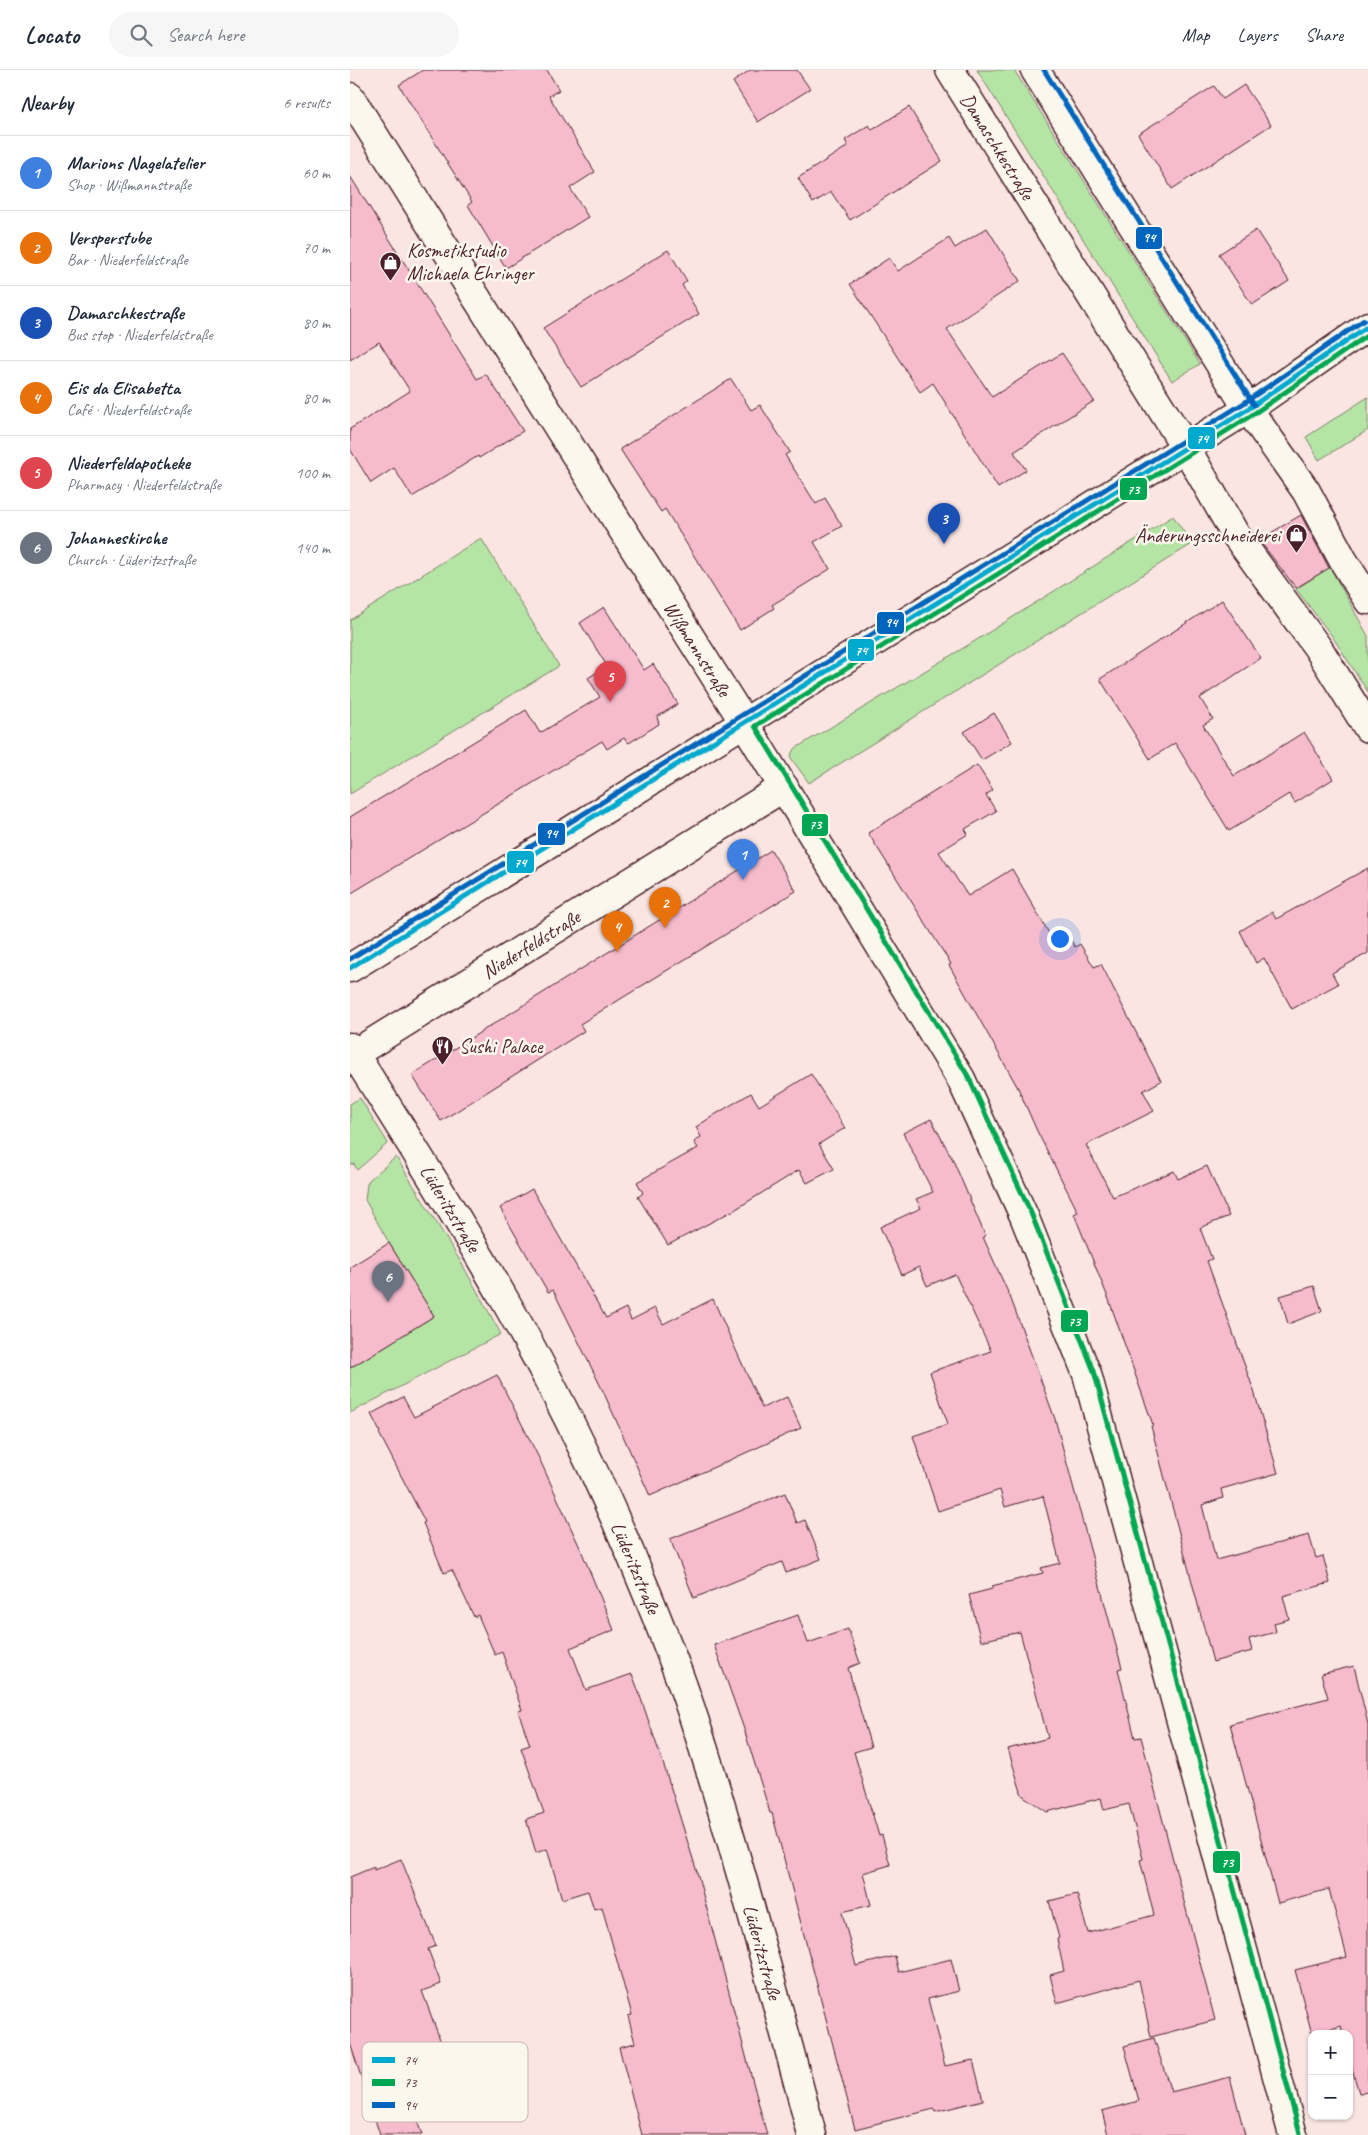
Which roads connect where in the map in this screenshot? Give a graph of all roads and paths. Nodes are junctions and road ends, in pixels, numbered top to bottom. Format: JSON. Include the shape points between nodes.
{"nodes":[{"id":1,"x":950,"y":70,"type":"edge"},
{"id":2,"x":1035,"y":70,"type":"edge"},
{"id":3,"x":350,"y":97,"type":"edge"},
{"id":4,"x":1368,"y":326,"type":"edge"},
{"id":5,"x":1248,"y":409,"type":"junction"},
{"id":6,"x":1186,"y":448,"type":"junction"},
{"id":7,"x":1368,"y":600,"type":"edge"},
{"id":8,"x":745,"y":724,"type":"junction"},
{"id":9,"x":1368,"y":728,"type":"edge"},
{"id":10,"x":784,"y":787,"type":"junction"},
{"id":11,"x":350,"y":968,"type":"edge"},
{"id":12,"x":354,"y":1060,"type":"edge"},
{"id":13,"x":812,"y":2135,"type":"edge"},
{"id":14,"x":1293,"y":2135,"type":"edge"}],
"edges":[{"from":1,"to":6,"type":"street","name":"Damaschkestraße"},
{"from":2,"to":5,"type":"street"},
{"from":3,"to":8,"type":"street","name":"Wißmannstraße"},
{"from":4,"to":5,"type":"street"},
{"from":5,"to":6,"type":"street"},
{"from":5,"to":7,"type":"street","via":[[1306,490]]},
{"from":6,"to":8,"type":"street"},
{"from":6,"to":9,"type":"street","name":"Damaschkestraße","via":[[1235,534],[1318,648]]},
{"from":8,"to":10,"type":"street","name":"Wißmannstraße"},
{"from":8,"to":11,"type":"street"},
{"from":10,"to":12,"type":"street","name":"Niederfeldstraße"},
{"from":10,"to":14,"type":"street","name":"Wißmannstraße","via":[[961,1079],[1024,1216],[1088,1374]]},
{"from":12,"to":13,"type":"street","name":"Lüderitzstraße","via":[[503,1297],[598,1480],[677,1670],[703,1743]]}]}
